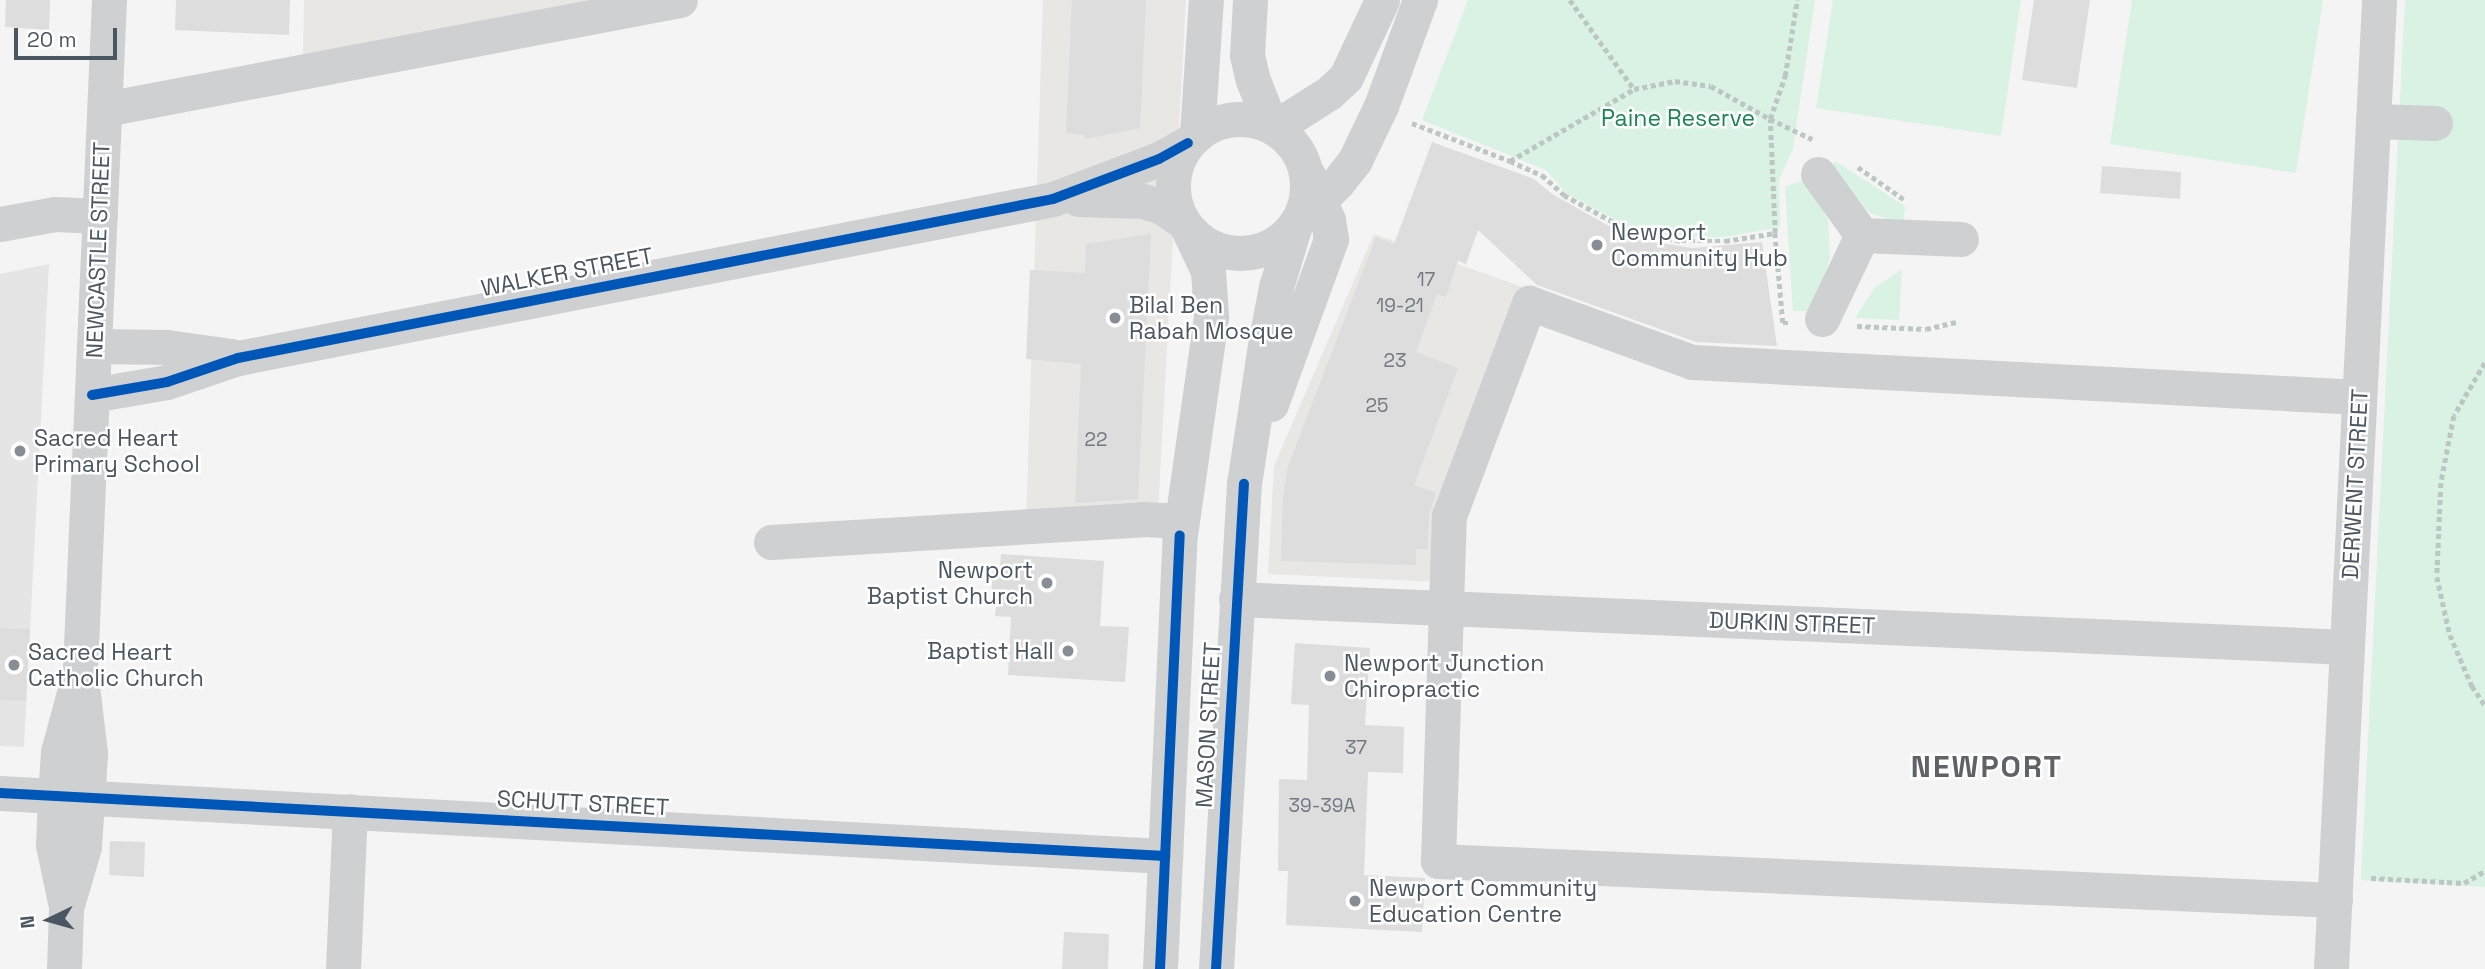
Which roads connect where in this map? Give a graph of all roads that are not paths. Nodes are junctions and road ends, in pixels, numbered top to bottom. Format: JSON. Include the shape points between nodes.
{"nodes":[{"id":1,"x":109,"y":0,"type":"edge"},
{"id":2,"x":680,"y":0,"type":"edge"},
{"id":3,"x":1206,"y":0,"type":"edge"},
{"id":4,"x":1250,"y":0,"type":"edge"},
{"id":5,"x":1382,"y":0,"type":"edge"},
{"id":6,"x":1420,"y":0,"type":"edge"},
{"id":7,"x":2379,"y":0,"type":"edge"},
{"id":8,"x":104,"y":110,"type":"junction"},
{"id":9,"x":2373,"y":121,"type":"junction"},
{"id":10,"x":2435,"y":122,"type":"dead end"},
{"id":11,"x":1273,"y":127,"type":"junction"},
{"id":12,"x":1193,"y":139,"type":"junction"},
{"id":13,"x":1818,"y":158,"type":"road end"},
{"id":14,"x":1053,"y":199,"type":"junction"},
{"id":15,"x":100,"y":216,"type":"junction"},
{"id":16,"x":1303,"y":217,"type":"junction"},
{"id":17,"x":0,"y":224,"type":"edge"},
{"id":18,"x":1186,"y":226,"type":"junction"},
{"id":19,"x":1862,"y":235,"type":"junction"},
{"id":20,"x":1961,"y":239,"type":"dead end"},
{"id":21,"x":1822,"y":323,"type":"road end"},
{"id":22,"x":94,"y":346,"type":"junction"},
{"id":23,"x":238,"y":358,"type":"junction"},
{"id":24,"x":92,"y":395,"type":"junction"},
{"id":25,"x":2360,"y":397,"type":"junction"},
{"id":26,"x":1181,"y":521,"type":"junction"},
{"id":27,"x":771,"y":542,"type":"dead end"},
{"id":28,"x":1236,"y":599,"type":"junction"},
{"id":29,"x":1445,"y":608,"type":"junction"},
{"id":30,"x":2347,"y":647,"type":"junction"},
{"id":31,"x":0,"y":793,"type":"edge"},
{"id":32,"x":71,"y":797,"type":"junction"},
{"id":33,"x":350,"y":811,"type":"junction"},
{"id":34,"x":1165,"y":856,"type":"junction"},
{"id":35,"x":2335,"y":888,"type":"junction"},
{"id":36,"x":64,"y":969,"type":"edge"},
{"id":37,"x":343,"y":969,"type":"edge"},
{"id":38,"x":1160,"y":969,"type":"edge"},
{"id":39,"x":1216,"y":969,"type":"edge"},
{"id":40,"x":2331,"y":969,"type":"edge"}],
"edges":[{"from":1,"to":8,"type":"street","name":"NEWCASTLE STREET"},
{"from":2,"to":8,"type":"street"},
{"from":3,"to":12,"type":"street"},
{"from":4,"to":11,"type":"street","via":[[1247,55]]},
{"from":5,"to":11,"type":"street","via":[[1346,77],[1329,93]]},
{"from":6,"to":16,"type":"street","via":[[1381,106],[1355,160]]},
{"from":7,"to":9,"type":"street","name":"DERWENT STREET"},
{"from":8,"to":15,"type":"street","name":"NEWCASTLE STREET"},
{"from":9,"to":10,"type":"street"},
{"from":9,"to":25,"type":"street","name":"DERWENT STREET"},
{"from":11,"to":12,"type":"street","via":[[1227,120]]},
{"from":11,"to":16,"type":"street","via":[[1294,145],[1305,169],[1308,191]]},
{"from":12,"to":14,"type":"street","name":"WALKER STREET","via":[[1159,159]]},
{"from":12,"to":18,"type":"street","via":[[1178,160],[1173,181],[1175,201]]},
{"from":13,"to":19,"type":"street"},
{"from":14,"to":18,"type":"street","name":"WALKER STREET","via":[[1134,199],[1162,206]]},
{"from":14,"to":23,"type":"street","name":"WALKER STREET"},
{"from":15,"to":17,"type":"street","via":[[55,214]]},
{"from":15,"to":22,"type":"street","name":"NEWCASTLE STREET"},
{"from":16,"to":18,"type":"street","via":[[1268,248],[1237,254],[1216,250]]},
{"from":16,"to":28,"type":"street","name":"MASON STREET","via":[[1268,329],[1244,484]]},
{"from":18,"to":26,"type":"street","name":"MASON STREET","via":[[1204,259],[1212,302]]},
{"from":19,"to":20,"type":"street"},
{"from":19,"to":21,"type":"street"},
{"from":22,"to":23,"type":"street","name":"WALKER STREET","via":[[167,347]]},
{"from":22,"to":24,"type":"street","name":"NEWCASTLE STREET"},
{"from":23,"to":24,"type":"street","name":"WALKER STREET","via":[[167,382]]},
{"from":24,"to":32,"type":"street","name":"NEWCASTLE STREET","via":[[80,668],[58,752]]},
{"from":25,"to":29,"type":"street","via":[[1692,362],[1530,303],[1449,516]]},
{"from":25,"to":30,"type":"street","name":"DERWENT STREET"},
{"from":26,"to":27,"type":"street","via":[[1143,519]]},
{"from":26,"to":34,"type":"street","name":"MASON STREET"},
{"from":28,"to":29,"type":"street","name":"DURKIN STREET"},
{"from":28,"to":39,"type":"street","name":"MASON STREET"},
{"from":29,"to":30,"type":"street","name":"DURKIN STREET"},
{"from":29,"to":35,"type":"street","via":[[1438,861]]},
{"from":30,"to":35,"type":"street","name":"DERWENT STREET"},
{"from":31,"to":32,"type":"street","name":"SCHUTT STREET"},
{"from":32,"to":33,"type":"street","name":"SCHUTT STREET"},
{"from":32,"to":36,"type":"street","name":"NEWCASTLE STREET","via":[[53,845],[66,908]]},
{"from":33,"to":34,"type":"street","name":"SCHUTT STREET"},
{"from":33,"to":37,"type":"street"},
{"from":34,"to":38,"type":"street","name":"MASON STREET"},
{"from":35,"to":40,"type":"street","name":"DERWENT STREET"}]}
